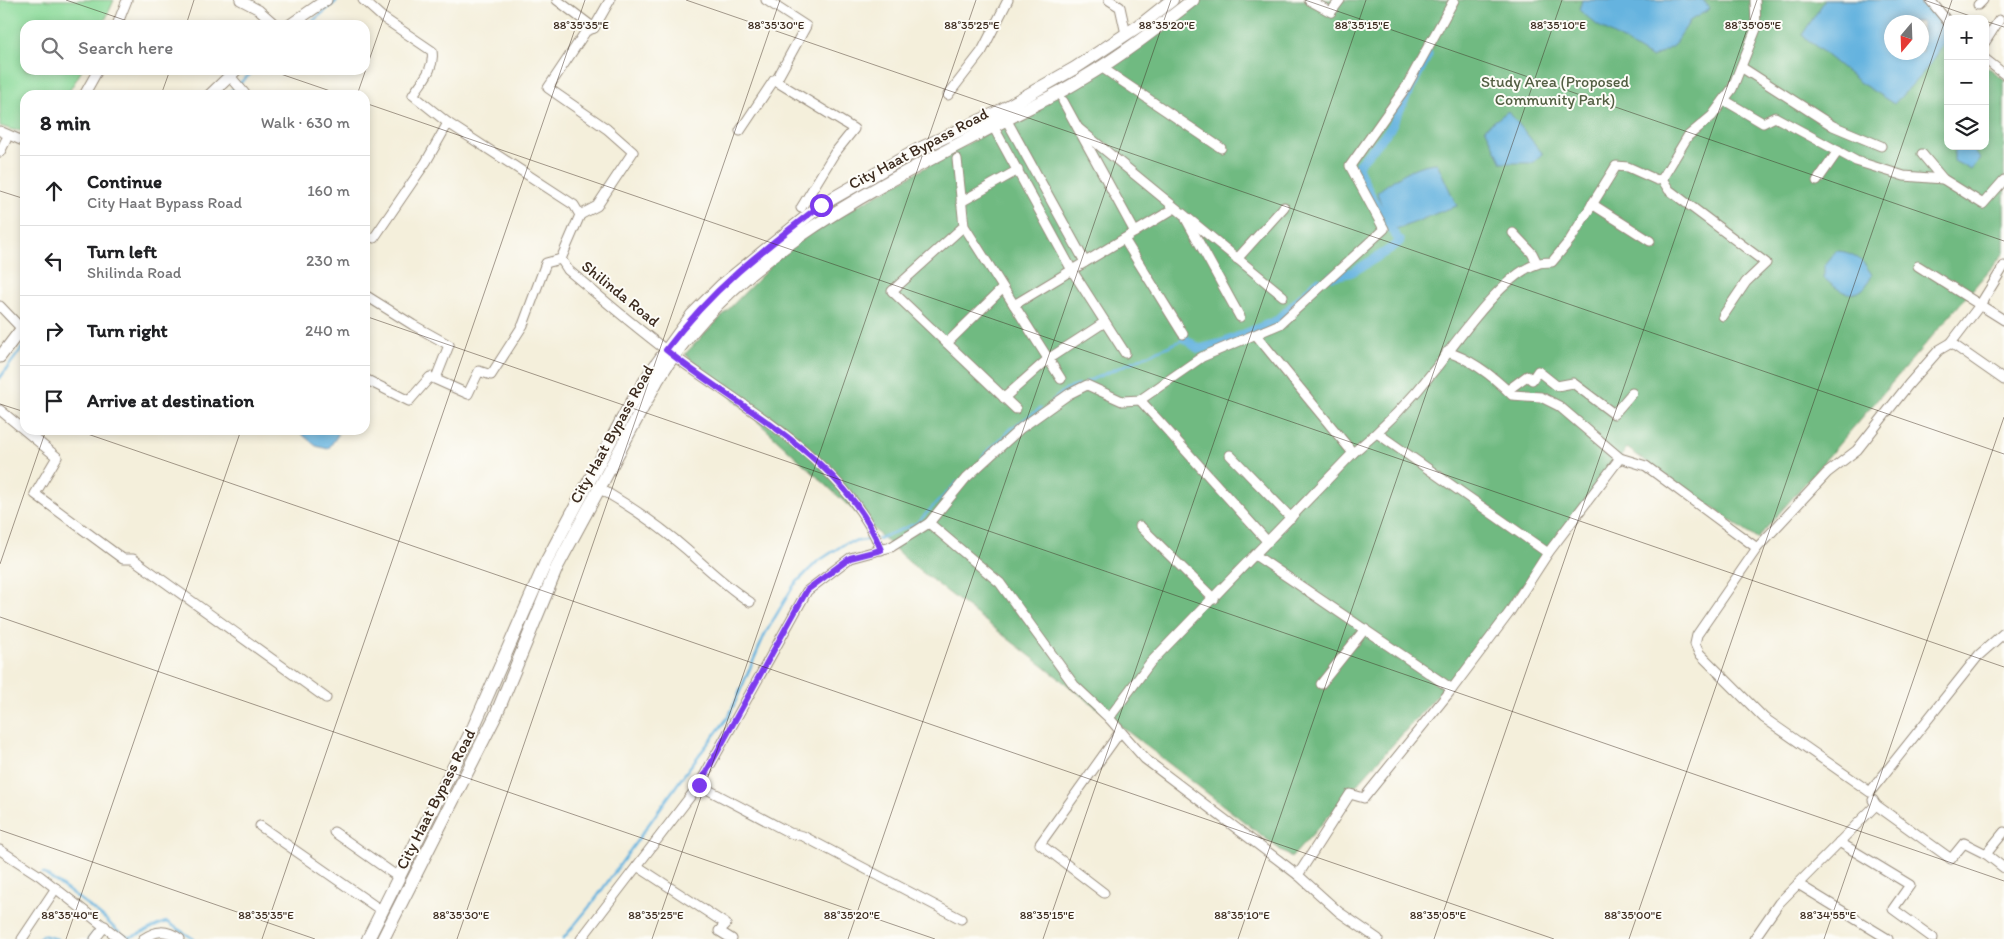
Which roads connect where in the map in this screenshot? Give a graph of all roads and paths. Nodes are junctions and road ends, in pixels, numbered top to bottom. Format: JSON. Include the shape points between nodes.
{"nodes":[{"id":1,"x":127,"y":0,"type":"edge"},
{"id":2,"x":240,"y":0,"type":"edge"},
{"id":3,"x":326,"y":0,"type":"edge"},
{"id":4,"x":363,"y":0,"type":"edge"},
{"id":5,"x":557,"y":0,"type":"edge"},
{"id":6,"x":610,"y":0,"type":"edge"},
{"id":7,"x":766,"y":0,"type":"edge"},
{"id":8,"x":1008,"y":0,"type":"edge"},
{"id":9,"x":1110,"y":0,"type":"edge"},
{"id":10,"x":1172,"y":0,"type":"edge"},
{"id":11,"x":1193,"y":0,"type":"edge"},
{"id":12,"x":1309,"y":0,"type":"edge"},
{"id":13,"x":1340,"y":0,"type":"edge"},
{"id":14,"x":1454,"y":0,"type":"edge"},
{"id":15,"x":1755,"y":0,"type":"edge"},
{"id":16,"x":1930,"y":0,"type":"edge"},
{"id":17,"x":1944,"y":17,"type":"edge"},
{"id":18,"x":119,"y":20,"type":"edge"},
{"id":19,"x":270,"y":20,"type":"edge"},
{"id":20,"x":297,"y":20,"type":"edge"},
{"id":21,"x":1999,"y":20,"type":"dead end"},
{"id":22,"x":594,"y":28,"type":"junction"},
{"id":23,"x":1126,"y":34,"type":"junction"},
{"id":24,"x":1989,"y":36,"type":"edge"},
{"id":25,"x":1986,"y":60,"type":"edge"},
{"id":26,"x":1101,"y":67,"type":"junction"},
{"id":27,"x":1741,"y":67,"type":"junction"},
{"id":28,"x":2004,"y":74,"type":"edge"},
{"id":29,"x":95,"y":75,"type":"edge"},
{"id":30,"x":231,"y":75,"type":"edge"},
{"id":31,"x":234,"y":75,"type":"edge"},
{"id":32,"x":776,"y":81,"type":"junction"},
{"id":33,"x":87,"y":90,"type":"edge"},
{"id":34,"x":215,"y":90,"type":"edge"},
{"id":35,"x":243,"y":90,"type":"edge"},
{"id":36,"x":948,"y":95,"type":"dead end"},
{"id":37,"x":1724,"y":100,"type":"junction"},
{"id":38,"x":1063,"y":101,"type":"dead end"},
{"id":39,"x":1006,"y":119,"type":"junction"},
{"id":40,"x":448,"y":123,"type":"junction"},
{"id":41,"x":993,"y":126,"type":"junction"},
{"id":42,"x":1078,"y":128,"type":"junction"},
{"id":43,"x":0,"y":131,"type":"edge"},
{"id":44,"x":740,"y":132,"type":"dead end"},
{"id":45,"x":6,"y":140,"type":"dead end"},
{"id":46,"x":20,"y":140,"type":"edge"},
{"id":47,"x":1881,"y":146,"type":"dead end"},
{"id":48,"x":1221,"y":148,"type":"dead end"},
{"id":49,"x":1838,"y":151,"type":"junction"},
{"id":50,"x":0,"y":152,"type":"edge"},
{"id":51,"x":1922,"y":154,"type":"dead end"},
{"id":52,"x":957,"y":159,"type":"dead end"},
{"id":53,"x":1018,"y":170,"type":"junction"},
{"id":54,"x":1662,"y":179,"type":"junction"},
{"id":55,"x":1943,"y":179,"type":"junction"},
{"id":56,"x":2004,"y":180,"type":"edge"},
{"id":57,"x":1817,"y":181,"type":"dead end"},
{"id":58,"x":961,"y":202,"type":"junction"},
{"id":59,"x":1592,"y":204,"type":"junction"},
{"id":60,"x":1284,"y":207,"type":"dead end"},
{"id":61,"x":801,"y":208,"type":"dead end"},
{"id":62,"x":1175,"y":208,"type":"junction"},
{"id":63,"x":580,"y":215,"type":"junction"},
{"id":64,"x":1184,"y":215,"type":"junction"},
{"id":65,"x":964,"y":226,"type":"junction"},
{"id":66,"x":1135,"y":232,"type":"junction"},
{"id":67,"x":1513,"y":233,"type":"dead end"},
{"id":68,"x":374,"y":238,"type":"dead end"},
{"id":69,"x":1124,"y":238,"type":"junction"},
{"id":70,"x":1650,"y":241,"type":"dead end"},
{"id":71,"x":561,"y":259,"type":"junction"},
{"id":72,"x":1237,"y":259,"type":"junction"},
{"id":73,"x":1085,"y":262,"type":"junction"},
{"id":74,"x":1537,"y":264,"type":"junction"},
{"id":75,"x":1918,"y":266,"type":"dead end"},
{"id":76,"x":2004,"y":266,"type":"edge"},
{"id":77,"x":1072,"y":270,"type":"junction"},
{"id":78,"x":1003,"y":288,"type":"junction"},
{"id":79,"x":1283,"y":296,"type":"dead end"},
{"id":80,"x":370,"y":298,"type":"edge"},
{"id":81,"x":1014,"y":305,"type":"junction"},
{"id":82,"x":1980,"y":305,"type":"junction"},
{"id":83,"x":0,"y":306,"type":"edge"},
{"id":84,"x":1723,"y":316,"type":"dead end"},
{"id":85,"x":1240,"y":317,"type":"dead end"},
{"id":86,"x":2004,"y":320,"type":"edge"},
{"id":87,"x":1105,"y":322,"type":"junction"},
{"id":88,"x":20,"y":324,"type":"edge"},
{"id":89,"x":20,"y":331,"type":"edge"},
{"id":90,"x":1183,"y":334,"type":"dead end"},
{"id":91,"x":1256,"y":335,"type":"junction"},
{"id":92,"x":947,"y":343,"type":"junction"},
{"id":93,"x":1951,"y":343,"type":"junction"},
{"id":94,"x":669,"y":352,"type":"junction"},
{"id":95,"x":1447,"y":352,"type":"junction"},
{"id":96,"x":1125,"y":353,"type":"dead end"},
{"id":97,"x":0,"y":357,"type":"edge"},
{"id":98,"x":1048,"y":359,"type":"junction"},
{"id":99,"x":436,"y":378,"type":"junction"},
{"id":100,"x":1061,"y":380,"type":"dead end"},
{"id":101,"x":2004,"y":380,"type":"edge"},
{"id":102,"x":370,"y":381,"type":"edge"},
{"id":103,"x":1508,"y":390,"type":"junction"},
{"id":104,"x":1632,"y":393,"type":"dead end"},
{"id":105,"x":1004,"y":398,"type":"junction"},
{"id":106,"x":1140,"y":400,"type":"junction"},
{"id":107,"x":1016,"y":409,"type":"dead end"},
{"id":108,"x":0,"y":410,"type":"edge"},
{"id":109,"x":20,"y":426,"type":"edge"},
{"id":110,"x":1378,"y":433,"type":"junction"},
{"id":111,"x":30,"y":435,"type":"edge"},
{"id":112,"x":1353,"y":453,"type":"junction"},
{"id":113,"x":1230,"y":455,"type":"dead end"},
{"id":114,"x":1620,"y":458,"type":"junction"},
{"id":115,"x":599,"y":488,"type":"junction"},
{"id":116,"x":1291,"y":518,"type":"junction"},
{"id":117,"x":929,"y":523,"type":"junction"},
{"id":118,"x":1140,"y":526,"type":"dead end"},
{"id":119,"x":1268,"y":542,"type":"junction"},
{"id":120,"x":881,"y":548,"type":"junction"},
{"id":121,"x":1757,"y":548,"type":"junction"},
{"id":122,"x":1548,"y":553,"type":"junction"},
{"id":123,"x":1255,"y":555,"type":"junction"},
{"id":124,"x":1214,"y":599,"type":"junction"},
{"id":125,"x":750,"y":602,"type":"dead end"},
{"id":126,"x":1365,"y":629,"type":"junction"},
{"id":127,"x":2004,"y":633,"type":"edge"},
{"id":128,"x":1320,"y":684,"type":"dead end"},
{"id":129,"x":1452,"y":689,"type":"junction"},
{"id":130,"x":326,"y":698,"type":"dead end"},
{"id":131,"x":1109,"y":718,"type":"junction"},
{"id":132,"x":1120,"y":732,"type":"junction"},
{"id":133,"x":699,"y":785,"type":"junction"},
{"id":134,"x":1870,"y":792,"type":"junction"},
{"id":135,"x":1876,"y":805,"type":"junction"},
{"id":136,"x":260,"y":826,"type":"dead end"},
{"id":137,"x":334,"y":832,"type":"dead end"},
{"id":138,"x":2004,"y":832,"type":"edge"},
{"id":139,"x":1839,"y":842,"type":"junction"},
{"id":140,"x":1,"y":853,"type":"edge"},
{"id":141,"x":1986,"y":854,"type":"junction"},
{"id":142,"x":637,"y":866,"type":"junction"},
{"id":143,"x":2004,"y":868,"type":"edge"},
{"id":144,"x":1298,"y":875,"type":"junction"},
{"id":145,"x":398,"y":877,"type":"junction"},
{"id":146,"x":1798,"y":884,"type":"junction"},
{"id":147,"x":56,"y":888,"type":"junction"},
{"id":148,"x":1104,"y":893,"type":"dead end"},
{"id":149,"x":382,"y":911,"type":"junction"},
{"id":150,"x":961,"y":919,"type":"dead end"},
{"id":151,"x":106,"y":926,"type":"junction"},
{"id":152,"x":177,"y":936,"type":"edge"},
{"id":153,"x":1932,"y":938,"type":"dead end"},
{"id":154,"x":22,"y":939,"type":"edge"},
{"id":155,"x":95,"y":939,"type":"edge"},
{"id":156,"x":120,"y":939,"type":"edge"},
{"id":157,"x":143,"y":939,"type":"edge"},
{"id":158,"x":368,"y":939,"type":"edge"},
{"id":159,"x":383,"y":939,"type":"edge"},
{"id":160,"x":581,"y":939,"type":"edge"},
{"id":161,"x":732,"y":939,"type":"edge"},
{"id":162,"x":1378,"y":939,"type":"edge"},
{"id":163,"x":1754,"y":939,"type":"edge"},
{"id":164,"x":1888,"y":939,"type":"edge"}],
"edges":[{"from":1,"to":18,"type":"street"},
{"from":2,"to":19,"type":"street"},
{"from":3,"to":20,"type":"street"},
{"from":4,"to":40,"type":"street","via":[[432,51],[434,60],[431,68],[413,95]]},
{"from":5,"to":22,"type":"street"},
{"from":6,"to":22,"type":"street"},
{"from":7,"to":32,"type":"street","via":[[806,26]]},
{"from":8,"to":36,"type":"street","via":[[982,51]]},
{"from":9,"to":23,"type":"street","via":[[1120,6]]},
{"from":10,"to":23,"type":"main road","name":"City Haat Bypass Road"},
{"from":11,"to":26,"type":"main road","name":"City Haat Bypass Road","via":[[1151,34]]},
{"from":12,"to":13,"type":"street","via":[[1332,12]]},
{"from":14,"to":91,"type":"street","via":[[1406,87],[1350,166],[1384,229],[1280,324]]},
{"from":15,"to":27,"type":"street","via":[[1756,29]]},
{"from":16,"to":17,"type":"street"},
{"from":21,"to":24,"type":"street"},
{"from":22,"to":63,"type":"street","via":[[586,31],[548,88],[607,128],[633,152],[597,206]]},
{"from":23,"to":94,"type":"main road","name":"City Haat Bypass Road","via":[[1067,73],[996,113],[919,149],[821,205],[721,286],[692,315]]},
{"from":25,"to":28,"type":"street"},
{"from":26,"to":39,"type":"main road","name":"City Haat Bypass Road"},
{"from":26,"to":48,"type":"street"},
{"from":27,"to":37,"type":"street"},
{"from":27,"to":47,"type":"street","via":[[1834,126]]},
{"from":29,"to":33,"type":"street"},
{"from":30,"to":34,"type":"street"},
{"from":31,"to":35,"type":"street"},
{"from":32,"to":44,"type":"street"},
{"from":32,"to":61,"type":"street","via":[[854,129],[834,154]]},
{"from":37,"to":49,"type":"street","via":[[1763,123],[1775,117]]},
{"from":37,"to":54,"type":"street","via":[[1712,116],[1688,136]]},
{"from":38,"to":42,"type":"street"},
{"from":39,"to":41,"type":"main road","name":"City Haat Bypass Road"},
{"from":39,"to":73,"type":"street"},
{"from":40,"to":63,"type":"street","via":[[574,205]]},
{"from":40,"to":68,"type":"street","via":[[426,162]]},
{"from":41,"to":53,"type":"street"},
{"from":41,"to":94,"type":"main road","name":"City Haat Bypass Road","via":[[827,216],[728,293]]},
{"from":42,"to":62,"type":"street"},
{"from":42,"to":66,"type":"street"},
{"from":43,"to":46,"type":"street"},
{"from":45,"to":50,"type":"street"},
{"from":49,"to":55,"type":"street","via":[[1856,161],[1904,176]]},
{"from":49,"to":57,"type":"street"},
{"from":51,"to":55,"type":"street"},
{"from":52,"to":58,"type":"street"},
{"from":53,"to":58,"type":"street"},
{"from":53,"to":77,"type":"street"},
{"from":54,"to":59,"type":"street","via":[[1616,166]]},
{"from":54,"to":84,"type":"street","via":[[1669,190],[1766,263],[1746,282]]},
{"from":55,"to":56,"type":"street","via":[[1983,204]]},
{"from":58,"to":65,"type":"street"},
{"from":59,"to":70,"type":"street"},
{"from":59,"to":74,"type":"street","via":[[1552,262]]},
{"from":60,"to":72,"type":"street"},
{"from":62,"to":64,"type":"street"},
{"from":62,"to":66,"type":"street"},
{"from":63,"to":71,"type":"street","name":"Shilinda Road"},
{"from":64,"to":72,"type":"street"},
{"from":64,"to":85,"type":"street"},
{"from":65,"to":78,"type":"street"},
{"from":65,"to":92,"type":"street","via":[[892,291]]},
{"from":66,"to":69,"type":"street"},
{"from":67,"to":74,"type":"street","via":[[1532,253]]},
{"from":69,"to":73,"type":"street"},
{"from":69,"to":90,"type":"street"},
{"from":71,"to":94,"type":"street","name":"Shilinda Road","via":[[568,270]]},
{"from":71,"to":99,"type":"street","via":[[546,263],[523,326],[491,375],[480,370],[468,394]]},
{"from":72,"to":79,"type":"street"},
{"from":73,"to":77,"type":"street"},
{"from":74,"to":95,"type":"street","via":[[1524,270],[1498,292]]},
{"from":75,"to":82,"type":"street"},
{"from":76,"to":82,"type":"street"},
{"from":77,"to":81,"type":"street"},
{"from":77,"to":87,"type":"street"},
{"from":78,"to":81,"type":"street"},
{"from":78,"to":92,"type":"street"},
{"from":80,"to":99,"type":"street","via":[[449,345]]},
{"from":81,"to":98,"type":"street"},
{"from":82,"to":86,"type":"street"},
{"from":82,"to":93,"type":"street"},
{"from":83,"to":88,"type":"street"},
{"from":87,"to":96,"type":"street"},
{"from":87,"to":98,"type":"street"},
{"from":89,"to":97,"type":"street"},
{"from":91,"to":106,"type":"street","via":[[1202,357]]},
{"from":91,"to":112,"type":"street"},
{"from":92,"to":105,"type":"street"},
{"from":93,"to":101,"type":"street"},
{"from":93,"to":121,"type":"street","via":[[1939,350],[1857,450],[1827,474]]},
{"from":94,"to":115,"type":"main road","name":"City Haat Bypass Road"},
{"from":94,"to":120,"type":"street","name":"Shilinda Road","via":[[779,428],[822,467],[852,500]]},
{"from":94,"to":145,"type":"main road","name":"City Haat Bypass Road","via":[[626,412],[546,562],[474,726]]},
{"from":95,"to":103,"type":"street","via":[[1463,357]]},
{"from":95,"to":110,"type":"street"},
{"from":98,"to":100,"type":"street"},
{"from":98,"to":105,"type":"street"},
{"from":99,"to":102,"type":"street","via":[[430,376],[409,401]]},
{"from":103,"to":104,"type":"street","via":[[1527,376],[1532,380],[1538,371],[1557,386],[1573,383],[1614,414]]},
{"from":103,"to":114,"type":"street","via":[[1512,395],[1541,396],[1559,406]]},
{"from":105,"to":107,"type":"street"},
{"from":106,"to":117,"type":"street","via":[[1122,401],[1087,385],[1069,394],[1020,428],[966,478]]},
{"from":106,"to":119,"type":"street"},
{"from":108,"to":109,"type":"street"},
{"from":110,"to":112,"type":"street"},
{"from":110,"to":122,"type":"street"},
{"from":111,"to":130,"type":"street","via":[[57,457],[35,494],[123,559],[133,558]]},
{"from":112,"to":116,"type":"street"},
{"from":113,"to":116,"type":"street"},
{"from":114,"to":121,"type":"street","via":[[1646,466]]},
{"from":114,"to":122,"type":"street"},
{"from":115,"to":125,"type":"street","via":[[655,525]]},
{"from":115,"to":159,"type":"main road","name":"City Haat Bypass Road","via":[[557,567],[496,715]]},
{"from":116,"to":119,"type":"street"},
{"from":117,"to":120,"type":"street"},
{"from":117,"to":131,"type":"street","via":[[1000,583],[1074,685]]},
{"from":118,"to":124,"type":"street"},
{"from":119,"to":123,"type":"street"},
{"from":120,"to":133,"type":"street","via":[[850,558],[807,590]]},
{"from":121,"to":134,"type":"street","via":[[1698,635],[1695,644],[1699,653],[1764,718]]},
{"from":122,"to":129,"type":"street","via":[[1509,613]]},
{"from":123,"to":124,"type":"street"},
{"from":123,"to":126,"type":"street"},
{"from":124,"to":131,"type":"street","via":[[1150,664]]},
{"from":126,"to":128,"type":"street"},
{"from":126,"to":129,"type":"street"},
{"from":127,"to":134,"type":"street","via":[[1979,654]]},
{"from":129,"to":144,"type":"street","via":[[1364,798],[1350,794]]},
{"from":131,"to":132,"type":"street"},
{"from":132,"to":144,"type":"street","via":[[1145,759]]},
{"from":132,"to":148,"type":"street","via":[[1040,844]]},
{"from":133,"to":142,"type":"street"},
{"from":133,"to":150,"type":"street"},
{"from":134,"to":135,"type":"street"},
{"from":135,"to":139,"type":"street"},
{"from":135,"to":141,"type":"street","via":[[1951,859],[1964,843]]},
{"from":136,"to":149,"type":"street"},
{"from":137,"to":145,"type":"street"},
{"from":138,"to":141,"type":"street"},
{"from":139,"to":146,"type":"street"},
{"from":139,"to":153,"type":"street","via":[[1910,885],[1892,909]]},
{"from":140,"to":147,"type":"street"},
{"from":141,"to":143,"type":"street"},
{"from":142,"to":160,"type":"street"},
{"from":142,"to":161,"type":"street","via":[[726,924],[720,931]]},
{"from":144,"to":162,"type":"street","via":[[1339,912]]},
{"from":145,"to":149,"type":"main road","name":"City Haat Bypass Road"},
{"from":146,"to":163,"type":"street","via":[[1779,903]]},
{"from":146,"to":164,"type":"street"},
{"from":147,"to":151,"type":"street"},
{"from":147,"to":154,"type":"street"},
{"from":149,"to":158,"type":"main road","name":"City Haat Bypass Road"},
{"from":151,"to":155,"type":"street"},
{"from":151,"to":156,"type":"street"},
{"from":152,"to":157,"type":"street","via":[[164,931],[153,932]]}]}
